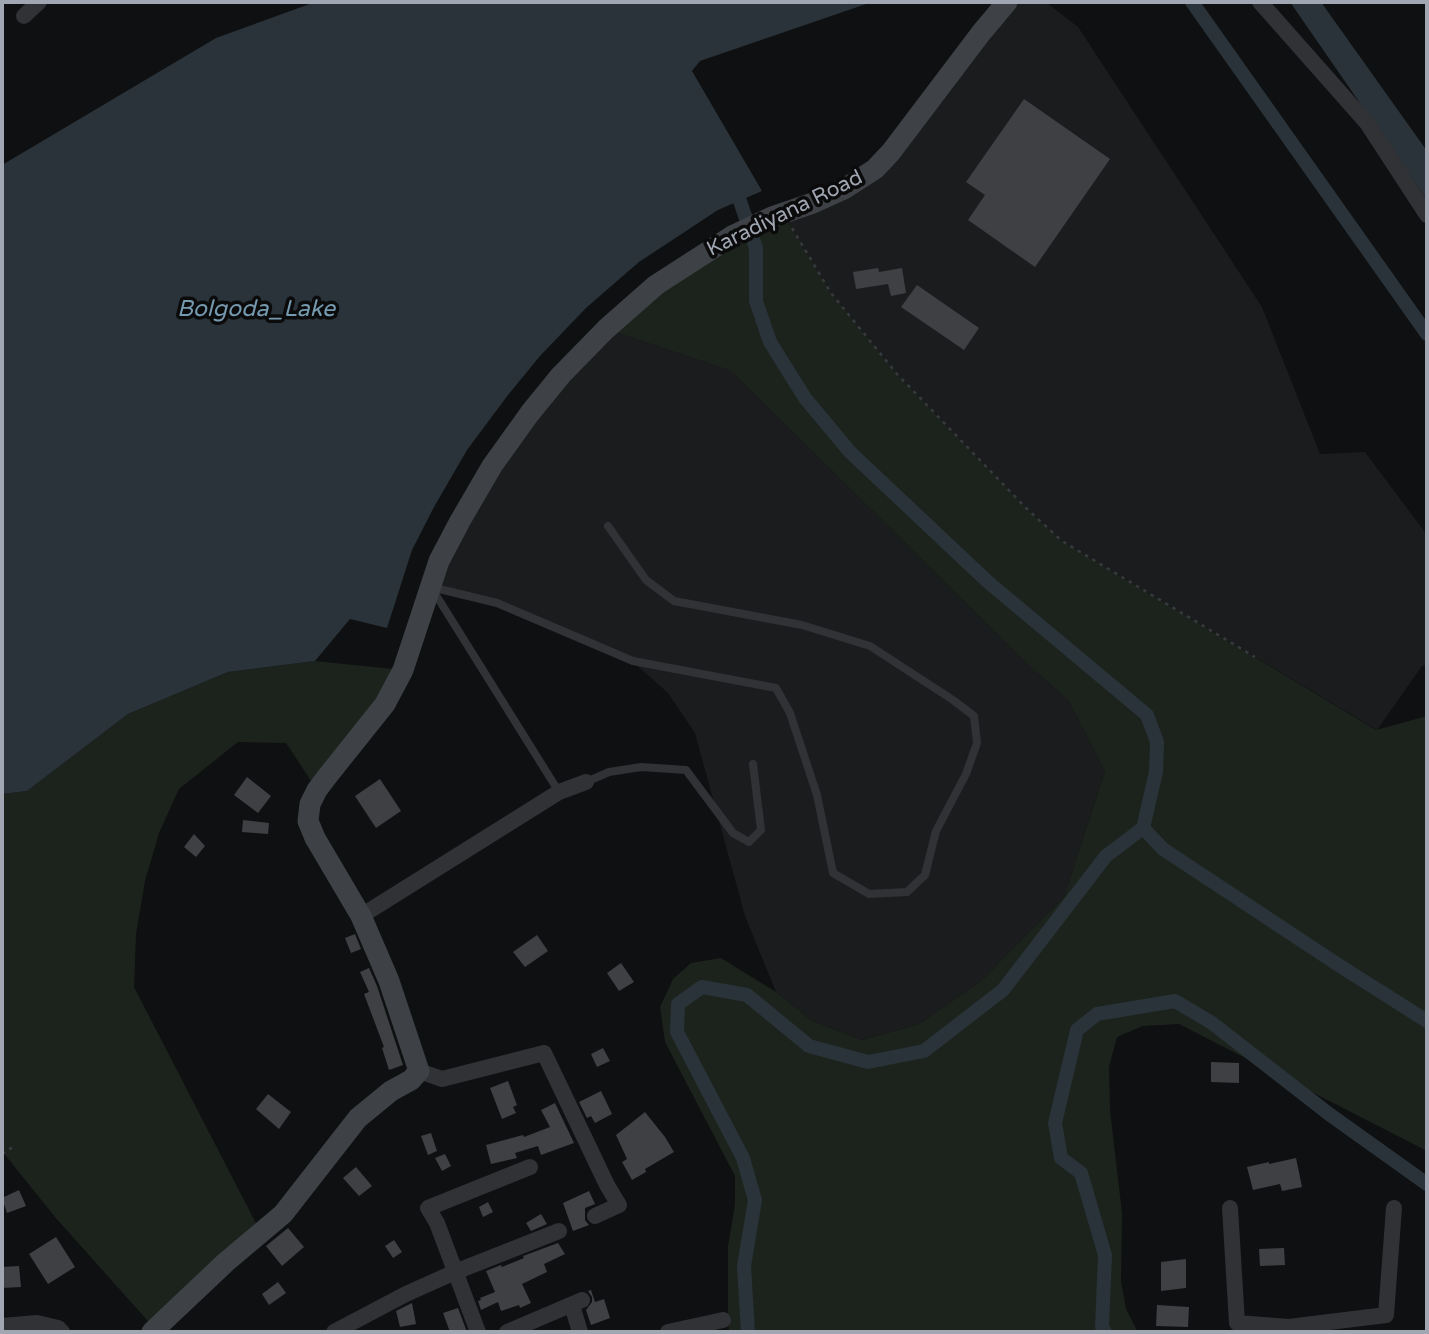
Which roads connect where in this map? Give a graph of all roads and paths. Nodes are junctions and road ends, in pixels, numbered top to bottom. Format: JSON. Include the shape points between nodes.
{"nodes":[{"id":1,"x":38,"y":2,"type":"edge"},
{"id":2,"x":1007,"y":2,"type":"edge"},
{"id":3,"x":1260,"y":2,"type":"edge"},
{"id":4,"x":24,"y":16,"type":"dead end"},
{"id":5,"x":777,"y":215,"type":"junction"},
{"id":6,"x":1427,"y":215,"type":"edge"},
{"id":7,"x":608,"y":526,"type":"dead end"},
{"id":8,"x":431,"y":587,"type":"junction"},
{"id":9,"x":1255,"y":657,"type":"dead end"},
{"id":10,"x":753,"y":764,"type":"dead end"},
{"id":11,"x":586,"y":782,"type":"joint"},
{"id":12,"x":559,"y":792,"type":"junction"},
{"id":13,"x":361,"y":916,"type":"junction"},
{"id":14,"x":419,"y":1071,"type":"junction"},
{"id":15,"x":16,"y":1145,"type":"dead end"},
{"id":16,"x":2,"y":1154,"type":"edge"},
{"id":17,"x":530,"y":1167,"type":"dead end"},
{"id":18,"x":1230,"y":1208,"type":"dead end"},
{"id":19,"x":1394,"y":1208,"type":"dead end"},
{"id":20,"x":595,"y":1216,"type":"dead end"},
{"id":21,"x":559,"y":1231,"type":"dead end"},
{"id":22,"x":455,"y":1272,"type":"junction"},
{"id":23,"x":723,"y":1320,"type":"dead end"},
{"id":24,"x":2,"y":1326,"type":"edge"},
{"id":25,"x":1289,"y":1329,"type":"edge"},
{"id":26,"x":155,"y":1331,"type":"edge"},
{"id":27,"x":62,"y":1332,"type":"edge"},
{"id":28,"x":334,"y":1332,"type":"edge"},
{"id":29,"x":478,"y":1332,"type":"edge"},
{"id":30,"x":507,"y":1332,"type":"edge"},
{"id":31,"x":580,"y":1332,"type":"edge"},
{"id":32,"x":668,"y":1332,"type":"edge"}],
"edges":[{"from":1,"to":4,"type":"street"},
{"from":2,"to":5,"type":"street","name":"Karadiyana Road","via":[[875,169],[844,189]]},
{"from":3,"to":6,"type":"street","via":[[1367,122]]},
{"from":5,"to":8,"type":"street","name":"Karadiyana Road","via":[[732,236],[656,285],[561,375],[492,466],[439,561]]},
{"from":5,"to":9,"type":"path","via":[[831,293],[897,374],[1026,508],[1062,541]]},
{"from":7,"to":8,"type":"lane","via":[[646,580],[674,601],[802,625],[870,646],[974,716],[974,754],[936,831],[925,875],[907,892],[869,894],[833,873],[817,795],[790,713],[776,688],[633,661],[497,603]]},
{"from":8,"to":12,"type":"lane"},
{"from":8,"to":13,"type":"street","name":"Karadiyana Road","via":[[403,670],[385,704],[310,804],[308,821],[315,838]]},
{"from":10,"to":11,"type":"lane","via":[[761,830],[749,842],[733,833],[686,770],[641,767],[609,772]]},
{"from":11,"to":12,"type":"street"},
{"from":12,"to":13,"type":"street"},
{"from":13,"to":14,"type":"street","name":"Karadiyana Road"},
{"from":14,"to":20,"type":"street","via":[[442,1079],[544,1053],[619,1205]]},
{"from":14,"to":26,"type":"street","via":[[358,1118],[284,1213]]},
{"from":15,"to":16,"type":"path"},
{"from":17,"to":22,"type":"street","via":[[428,1208]]},
{"from":18,"to":25,"type":"street","via":[[1237,1323]]},
{"from":19,"to":25,"type":"street","via":[[1386,1315]]},
{"from":21,"to":22,"type":"street"},
{"from":22,"to":28,"type":"street"},
{"from":22,"to":29,"type":"street"},
{"from":23,"to":32,"type":"street"},
{"from":24,"to":27,"type":"street","via":[[37,1323]]},
{"from":30,"to":31,"type":"street","via":[[577,1303]]}]}
